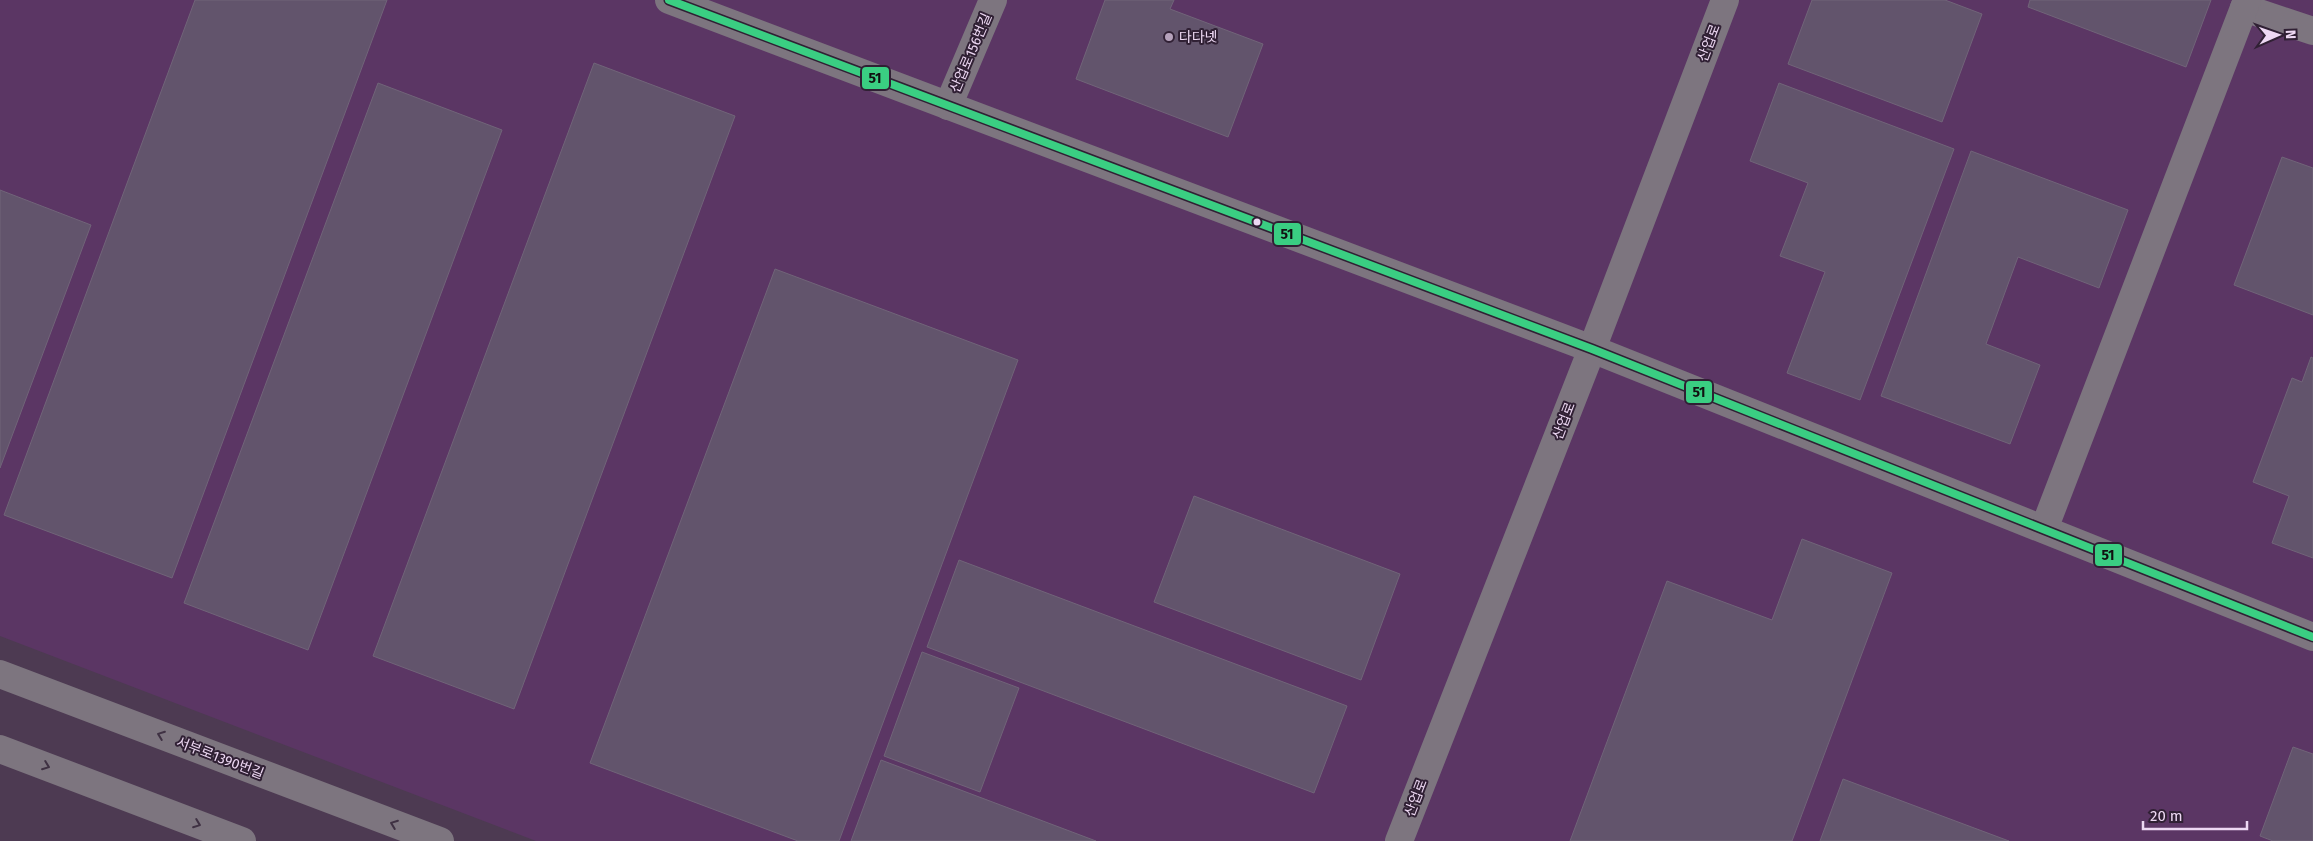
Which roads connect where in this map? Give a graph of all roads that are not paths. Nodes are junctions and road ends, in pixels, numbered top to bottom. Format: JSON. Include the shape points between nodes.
{"nodes":[{"id":1,"x":669,"y":0,"type":"edge"},
{"id":2,"x":993,"y":0,"type":"edge"},
{"id":3,"x":1725,"y":0,"type":"edge"},
{"id":4,"x":2246,"y":4,"type":"edge"},
{"id":5,"x":2313,"y":31,"type":"edge"},
{"id":6,"x":948,"y":106,"type":"junction"},
{"id":7,"x":1592,"y":349,"type":"junction"},
{"id":8,"x":2044,"y":529,"type":"junction"},
{"id":9,"x":2313,"y":637,"type":"edge"},
{"id":10,"x":0,"y":674,"type":"edge"},
{"id":11,"x":0,"y":749,"type":"edge"},
{"id":12,"x":242,"y":841,"type":"edge"},
{"id":13,"x":440,"y":841,"type":"edge"},
{"id":14,"x":1399,"y":841,"type":"edge"}],
"edges":[{"from":1,"to":6,"type":"street","name":"산업로156번길"},
{"from":2,"to":6,"type":"street","name":"산업로156번길"},
{"from":3,"to":7,"type":"street","name":"산업로"},
{"from":4,"to":5,"type":"street"},
{"from":4,"to":8,"type":"street"},
{"from":6,"to":7,"type":"street","name":"산업로156번길"},
{"from":7,"to":8,"type":"street","name":"산업로156번길"},
{"from":7,"to":14,"type":"street","name":"산업로"},
{"from":8,"to":9,"type":"street","name":"산업로156번길"},
{"from":13,"to":10,"type":"street","name":"서부로1390번길","one_way":true},
{"from":11,"to":12,"type":"street","one_way":true}]}
